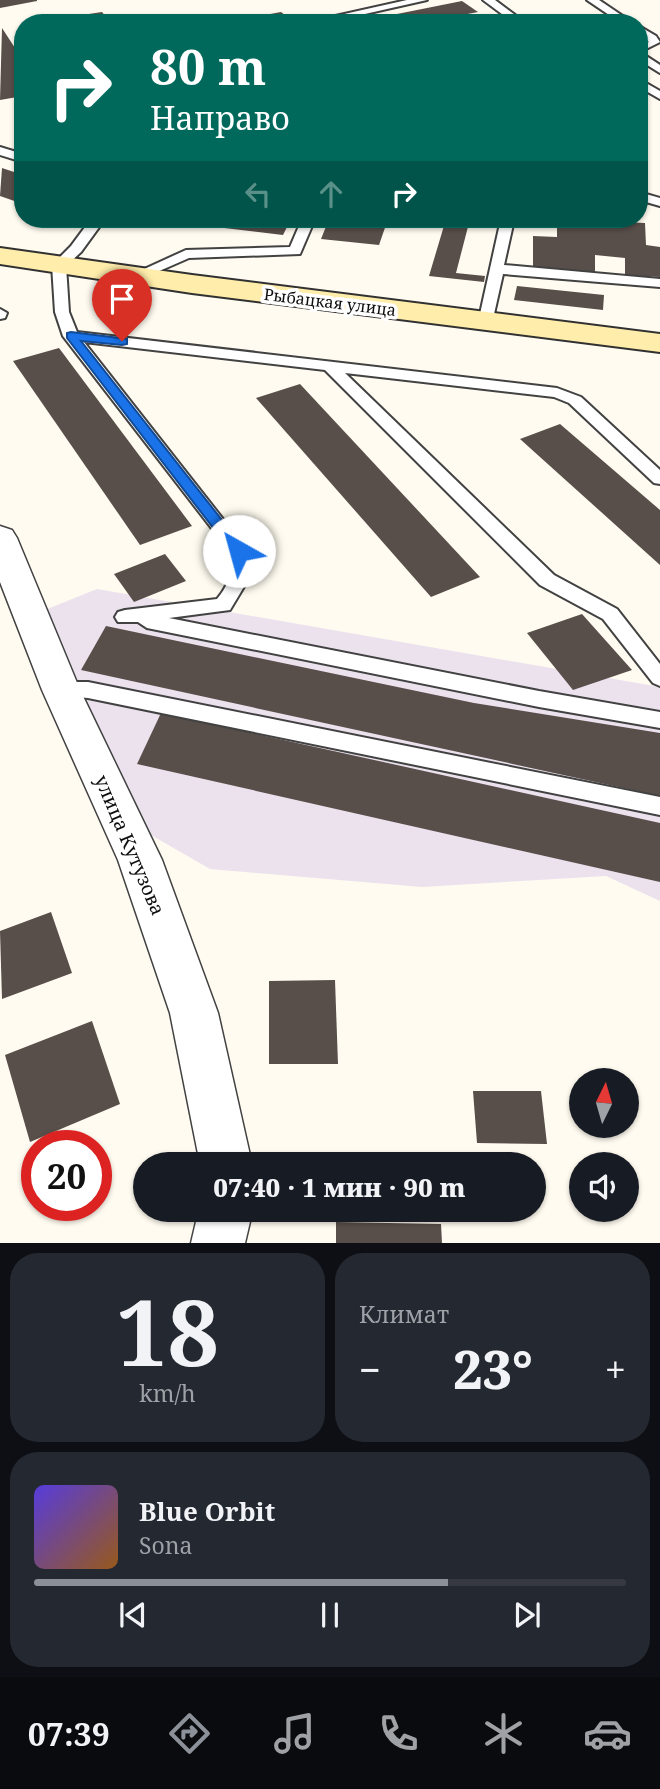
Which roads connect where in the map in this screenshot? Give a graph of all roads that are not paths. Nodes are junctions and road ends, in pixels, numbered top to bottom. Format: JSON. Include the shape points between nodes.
{"nodes":[{"id":1,"x":422,"y":0,"type":"edge"},
{"id":2,"x":488,"y":0,"type":"edge"},
{"id":3,"x":592,"y":0,"type":"edge"},
{"id":4,"x":353,"y":14,"type":"edge"},
{"id":5,"x":508,"y":14,"type":"edge"},
{"id":6,"x":614,"y":14,"type":"edge"},
{"id":7,"x":648,"y":35,"type":"edge"},
{"id":8,"x":648,"y":46,"type":"edge"},
{"id":9,"x":91,"y":228,"type":"edge"},
{"id":10,"x":304,"y":228,"type":"edge"},
{"id":11,"x":505,"y":228,"type":"edge"},
{"id":12,"x":0,"y":256,"type":"edge"},
{"id":13,"x":59,"y":265,"type":"junction"},
{"id":14,"x":496,"y":269,"type":"junction"},
{"id":15,"x":136,"y":276,"type":"junction"},
{"id":16,"x":660,"y":283,"type":"edge"},
{"id":17,"x":485,"y":323,"type":"junction"},
{"id":18,"x":71,"y":336,"type":"junction"},
{"id":19,"x":660,"y":343,"type":"edge"},
{"id":20,"x":328,"y":365,"type":"junction"},
{"id":21,"x":660,"y":479,"type":"edge"},
{"id":22,"x":0,"y":538,"type":"edge"},
{"id":23,"x":660,"y":678,"type":"edge"},
{"id":24,"x":61,"y":690,"type":"junction"},
{"id":25,"x":660,"y":720,"type":"edge"},
{"id":26,"x":660,"y":806,"type":"edge"},
{"id":27,"x":223,"y":1152,"type":"edge"},
{"id":28,"x":223,"y":1222,"type":"edge"},
{"id":29,"x":218,"y":1243,"type":"edge"}],
"edges":[{"from":1,"to":4,"type":"lane"},
{"from":2,"to":5,"type":"lane"},
{"from":3,"to":6,"type":"lane"},
{"from":7,"to":8,"type":"lane","via":[[655,43]]},
{"from":9,"to":13,"type":"lane"},
{"from":10,"to":15,"type":"lane","via":[[295,251],[186,254]]},
{"from":11,"to":14,"type":"lane"},
{"from":12,"to":13,"type":"main road","name":"Рыбацкая улица"},
{"from":13,"to":15,"type":"main road","name":"Рыбацкая улица"},
{"from":13,"to":18,"type":"lane","via":[[62,312]]},
{"from":14,"to":16,"type":"lane"},
{"from":14,"to":17,"type":"lane"},
{"from":15,"to":17,"type":"main road","name":"Рыбацкая улица"},
{"from":17,"to":19,"type":"main road","name":"Рыбацкая улица"},
{"from":18,"to":20,"type":"lane"},
{"from":18,"to":25,"type":"lane","via":[[239,551],[242,570],[237,589],[223,605],[125,617]]},
{"from":20,"to":21,"type":"lane","via":[[556,393],[575,400]]},
{"from":20,"to":23,"type":"lane","via":[[547,580],[610,614]]},
{"from":22,"to":24,"type":"street","name":"улица Кутузова"},
{"from":24,"to":26,"type":"lane","via":[[102,693]]},
{"from":24,"to":27,"type":"street","name":"улица Кутузова","via":[[140,860],[190,1000]]},
{"from":28,"to":29,"type":"street"}]}
